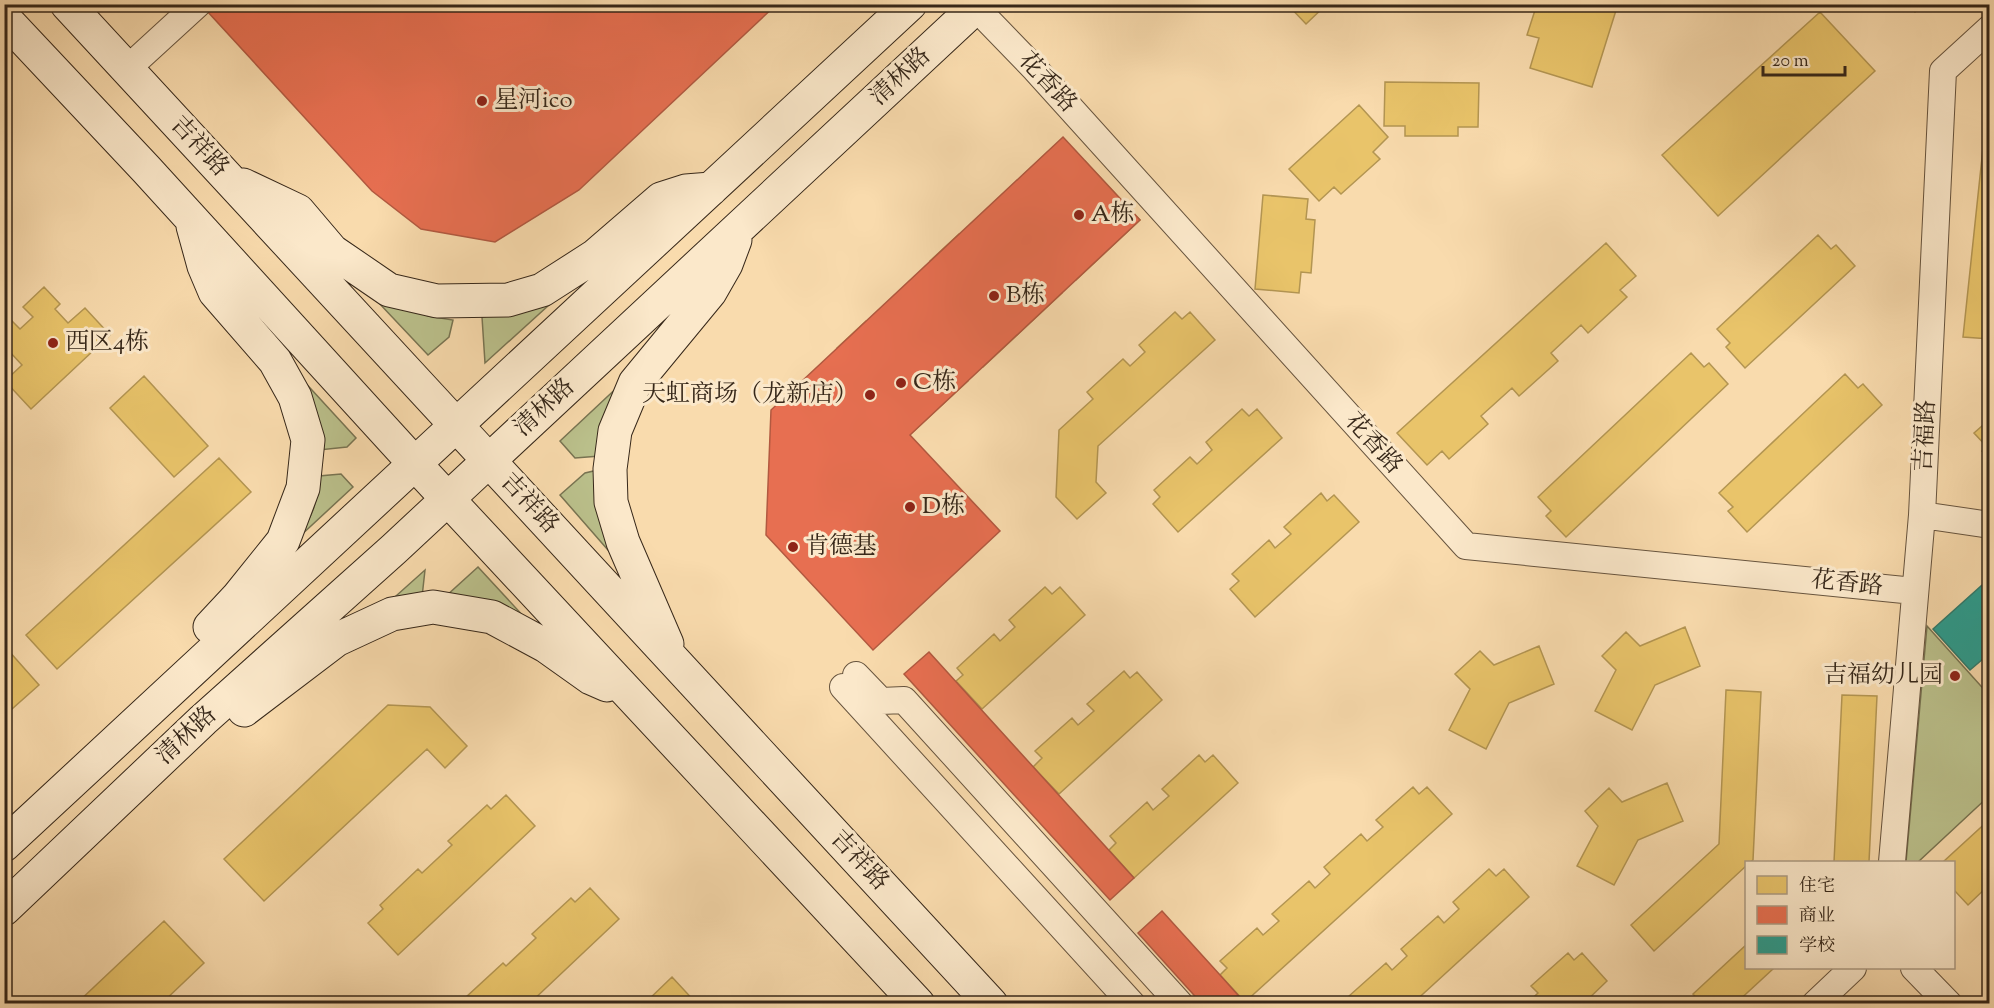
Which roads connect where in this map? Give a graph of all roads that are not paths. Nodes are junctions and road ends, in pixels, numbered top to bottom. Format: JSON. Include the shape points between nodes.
{"nodes":[{"id":1,"x":67,"y":4,"type":"edge"},
{"id":2,"x":198,"y":4,"type":"edge"},
{"id":3,"x":910,"y":4,"type":"edge"},
{"id":4,"x":978,"y":6,"type":"edge"},
{"id":5,"x":4,"y":18,"type":"edge"},
{"id":6,"x":1989,"y":28,"type":"edge"},
{"id":7,"x":127,"y":69,"type":"junction"},
{"id":8,"x":834,"y":75,"type":"junction"},
{"id":9,"x":808,"y":164,"type":"junction"},
{"id":10,"x":228,"y":178,"type":"junction"},
{"id":11,"x":711,"y":189,"type":"junction"},
{"id":12,"x":191,"y":219,"type":"junction"},
{"id":13,"x":740,"y":227,"type":"junction"},
{"id":14,"x":457,"y":425,"type":"junction"},
{"id":15,"x":488,"y":461,"type":"junction"},
{"id":16,"x":415,"y":464,"type":"junction"},
{"id":17,"x":447,"y":499,"type":"junction"},
{"id":18,"x":1922,"y":515,"type":"junction"},
{"id":19,"x":1989,"y":525,"type":"edge"},
{"id":20,"x":1914,"y":591,"type":"junction"},
{"id":21,"x":675,"y":663,"type":"junction"},
{"id":22,"x":174,"y":688,"type":"junction"},
{"id":23,"x":636,"y":699,"type":"junction"},
{"id":24,"x":203,"y":720,"type":"junction"},
{"id":25,"x":4,"y":845,"type":"edge"},
{"id":26,"x":1892,"y":861,"type":"edge"},
{"id":27,"x":4,"y":909,"type":"edge"},
{"id":28,"x":1852,"y":969,"type":"edge"},
{"id":29,"x":1915,"y":969,"type":"edge"},
{"id":30,"x":918,"y":1004,"type":"edge"},
{"id":31,"x":991,"y":1004,"type":"edge"},
{"id":32,"x":1132,"y":1004,"type":"edge"},
{"id":33,"x":1180,"y":1004,"type":"edge"},
{"id":34,"x":1815,"y":1004,"type":"edge"},
{"id":35,"x":1949,"y":1004,"type":"edge"}],
"edges":[{"from":1,"to":7,"type":"main road","name":"吉祥路"},
{"from":2,"to":7,"type":"street"},
{"from":3,"to":8,"type":"main road","name":"清林路"},
{"from":4,"to":9,"type":"main road","name":"清林路"},
{"from":4,"to":20,"type":"street","name":"花香路","via":[[1466,546]]},
{"from":5,"to":12,"type":"main road"},
{"from":6,"to":18,"type":"street","name":"吉福路","via":[[1943,71]]},
{"from":7,"to":10,"type":"main road","name":"吉祥路"},
{"from":8,"to":9,"type":"main road","via":[[814,113],[756,171],[753,182],[758,188],[768,185],[782,174]]},
{"from":8,"to":11,"type":"main road","name":"清林路"},
{"from":9,"to":13,"type":"main road","name":"清林路"},
{"from":10,"to":11,"type":"main road","via":[[298,211],[332,251],[389,290],[437,301],[508,300],[542,290],[595,256],[661,199]]},
{"from":10,"to":14,"type":"main road","name":"吉祥路"},
{"from":11,"to":14,"type":"main road","name":"清林路"},
{"from":12,"to":16,"type":"main road"},
{"from":12,"to":22,"type":"main road","via":[[215,292],[275,361],[295,397],[308,440],[303,488],[283,541],[184,659]]},
{"from":13,"to":15,"type":"main road","name":"清林路"},
{"from":13,"to":21,"type":"main road","via":[[710,292],[635,383],[615,431],[610,469],[612,502],[623,542]]},
{"from":14,"to":15,"type":"main road","name":"吉祥路"},
{"from":14,"to":16,"type":"main road","name":"清林路"},
{"from":15,"to":17,"type":"main road","name":"清林路"},
{"from":15,"to":21,"type":"main road","name":"吉祥路"},
{"from":16,"to":17,"type":"main road"},
{"from":16,"to":22,"type":"main road","name":"清林路"},
{"from":17,"to":23,"type":"main road"},
{"from":17,"to":24,"type":"main road","name":"清林路"},
{"from":18,"to":19,"type":"street"},
{"from":18,"to":20,"type":"street","name":"吉福路"},
{"from":20,"to":26,"type":"street","name":"吉福路"},
{"from":21,"to":31,"type":"main road","name":"吉祥路"},
{"from":22,"to":25,"type":"main road","name":"清林路"},
{"from":23,"to":24,"type":"main road","via":[[591,678],[546,646],[492,617],[433,607],[392,614],[336,640],[244,710],[225,718]]},
{"from":23,"to":30,"type":"main road"},
{"from":24,"to":27,"type":"main road","name":"清林路"},
{"from":28,"to":34,"type":"street"},
{"from":29,"to":35,"type":"street"},
{"from":32,"to":33,"type":"street","via":[[850,681],[881,700],[904,699]]}]}
